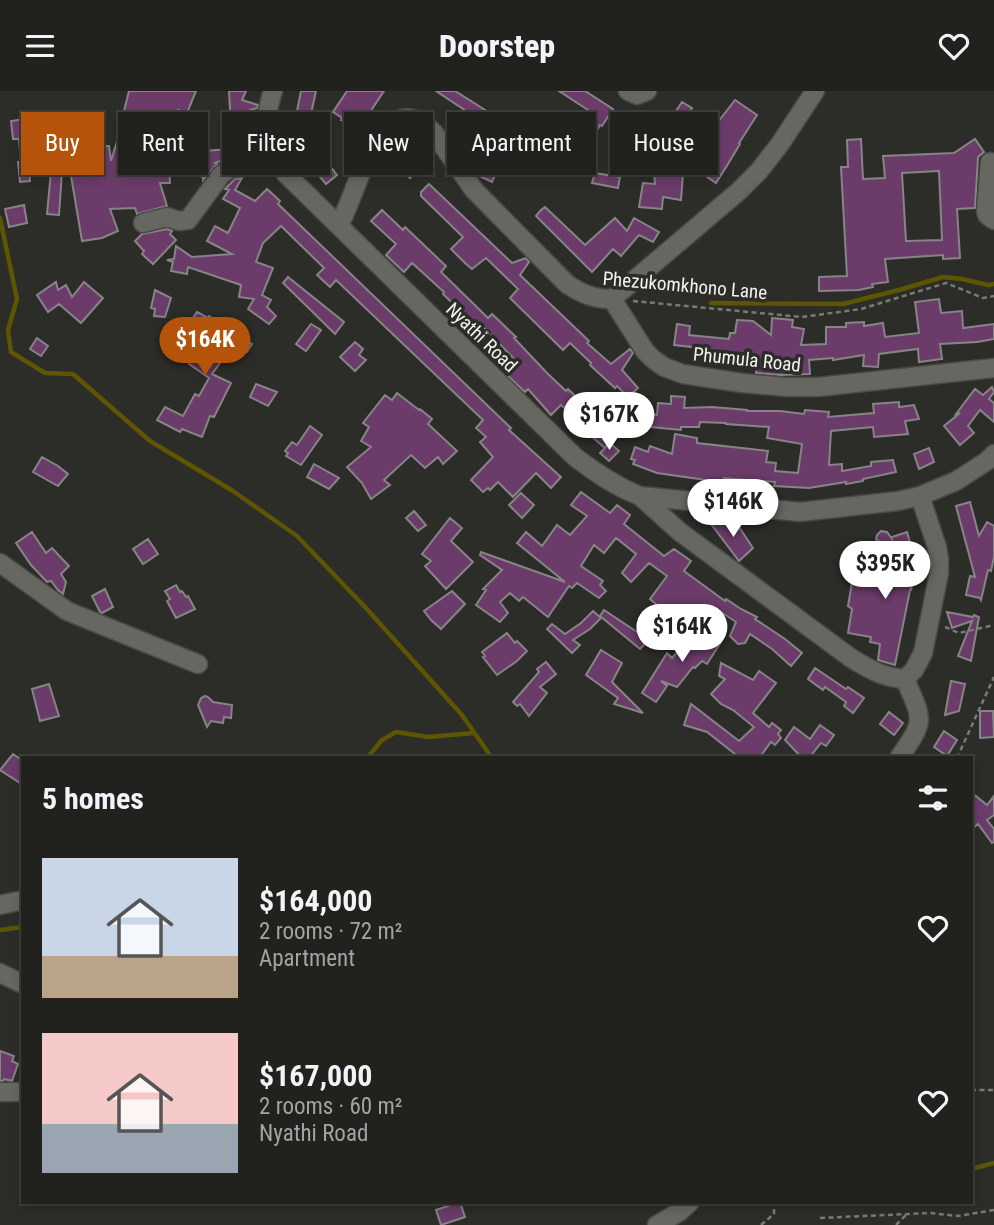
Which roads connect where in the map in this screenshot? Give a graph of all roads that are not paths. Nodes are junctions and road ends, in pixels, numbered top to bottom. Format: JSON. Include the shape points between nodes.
{"nodes":[{"id":1,"x":273,"y":91,"type":"edge"},
{"id":2,"x":628,"y":91,"type":"edge"},
{"id":3,"x":648,"y":91,"type":"edge"},
{"id":4,"x":815,"y":91,"type":"edge"},
{"id":5,"x":269,"y":112,"type":"edge"},
{"id":6,"x":990,"y":162,"type":"dead end"},
{"id":7,"x":222,"y":174,"type":"edge"},
{"id":8,"x":287,"y":175,"type":"edge"},
{"id":9,"x":994,"y":220,"type":"edge"},
{"id":10,"x":143,"y":223,"type":"dead end"},
{"id":11,"x":340,"y":226,"type":"junction"},
{"id":12,"x":612,"y":299,"type":"junction"},
{"id":13,"x":994,"y":368,"type":"edge"},
{"id":14,"x":992,"y":461,"type":"edge"},
{"id":15,"x":640,"y":496,"type":"junction"},
{"id":16,"x":920,"y":496,"type":"junction"},
{"id":17,"x":0,"y":563,"type":"edge"},
{"id":18,"x":198,"y":664,"type":"dead end"},
{"id":19,"x":905,"y":679,"type":"junction"},
{"id":20,"x":899,"y":756,"type":"edge"},
{"id":21,"x":21,"y":900,"type":"edge"},
{"id":22,"x":0,"y":905,"type":"edge"},
{"id":23,"x":0,"y":974,"type":"edge"},
{"id":24,"x":21,"y":983,"type":"edge"},
{"id":25,"x":0,"y":1092,"type":"edge"},
{"id":26,"x":21,"y":1092,"type":"edge"},
{"id":27,"x":688,"y":1204,"type":"edge"},
{"id":28,"x":657,"y":1225,"type":"edge"}],
"edges":[{"from":1,"to":5,"type":"street","name":"Nyathi Road"},
{"from":2,"to":3,"type":"street","via":[[637,95]]},
{"from":4,"to":12,"type":"street","via":[[746,184]]},
{"from":6,"to":9,"type":"street","via":[[986,211]]},
{"from":7,"to":10,"type":"street","via":[[188,220],[167,217]]},
{"from":8,"to":11,"type":"street","name":"Nyathi Road"},
{"from":11,"to":12,"type":"street","name":"Phezukomkhono Lane","via":[[375,143],[397,120],[412,118],[426,124],[474,190],[567,284],[590,297]]},
{"from":11,"to":15,"type":"street","name":"Nyathi Road","via":[[575,457],[618,487]]},
{"from":12,"to":13,"type":"street","name":"Phumula Road","via":[[645,351],[664,367],[682,374],[818,387]]},
{"from":14,"to":16,"type":"street","name":"Nyathi Road"},
{"from":15,"to":16,"type":"street","name":"Nyathi Road","via":[[800,512]]},
{"from":15,"to":19,"type":"street","via":[[680,532],[851,658],[872,671]]},
{"from":16,"to":19,"type":"street","via":[[931,525],[939,573],[923,653]]},
{"from":17,"to":18,"type":"street","via":[[67,611]]},
{"from":19,"to":20,"type":"street","via":[[920,719]]},
{"from":21,"to":22,"type":"street"},
{"from":23,"to":24,"type":"street"},
{"from":25,"to":26,"type":"street"},
{"from":27,"to":28,"type":"street"}]}
